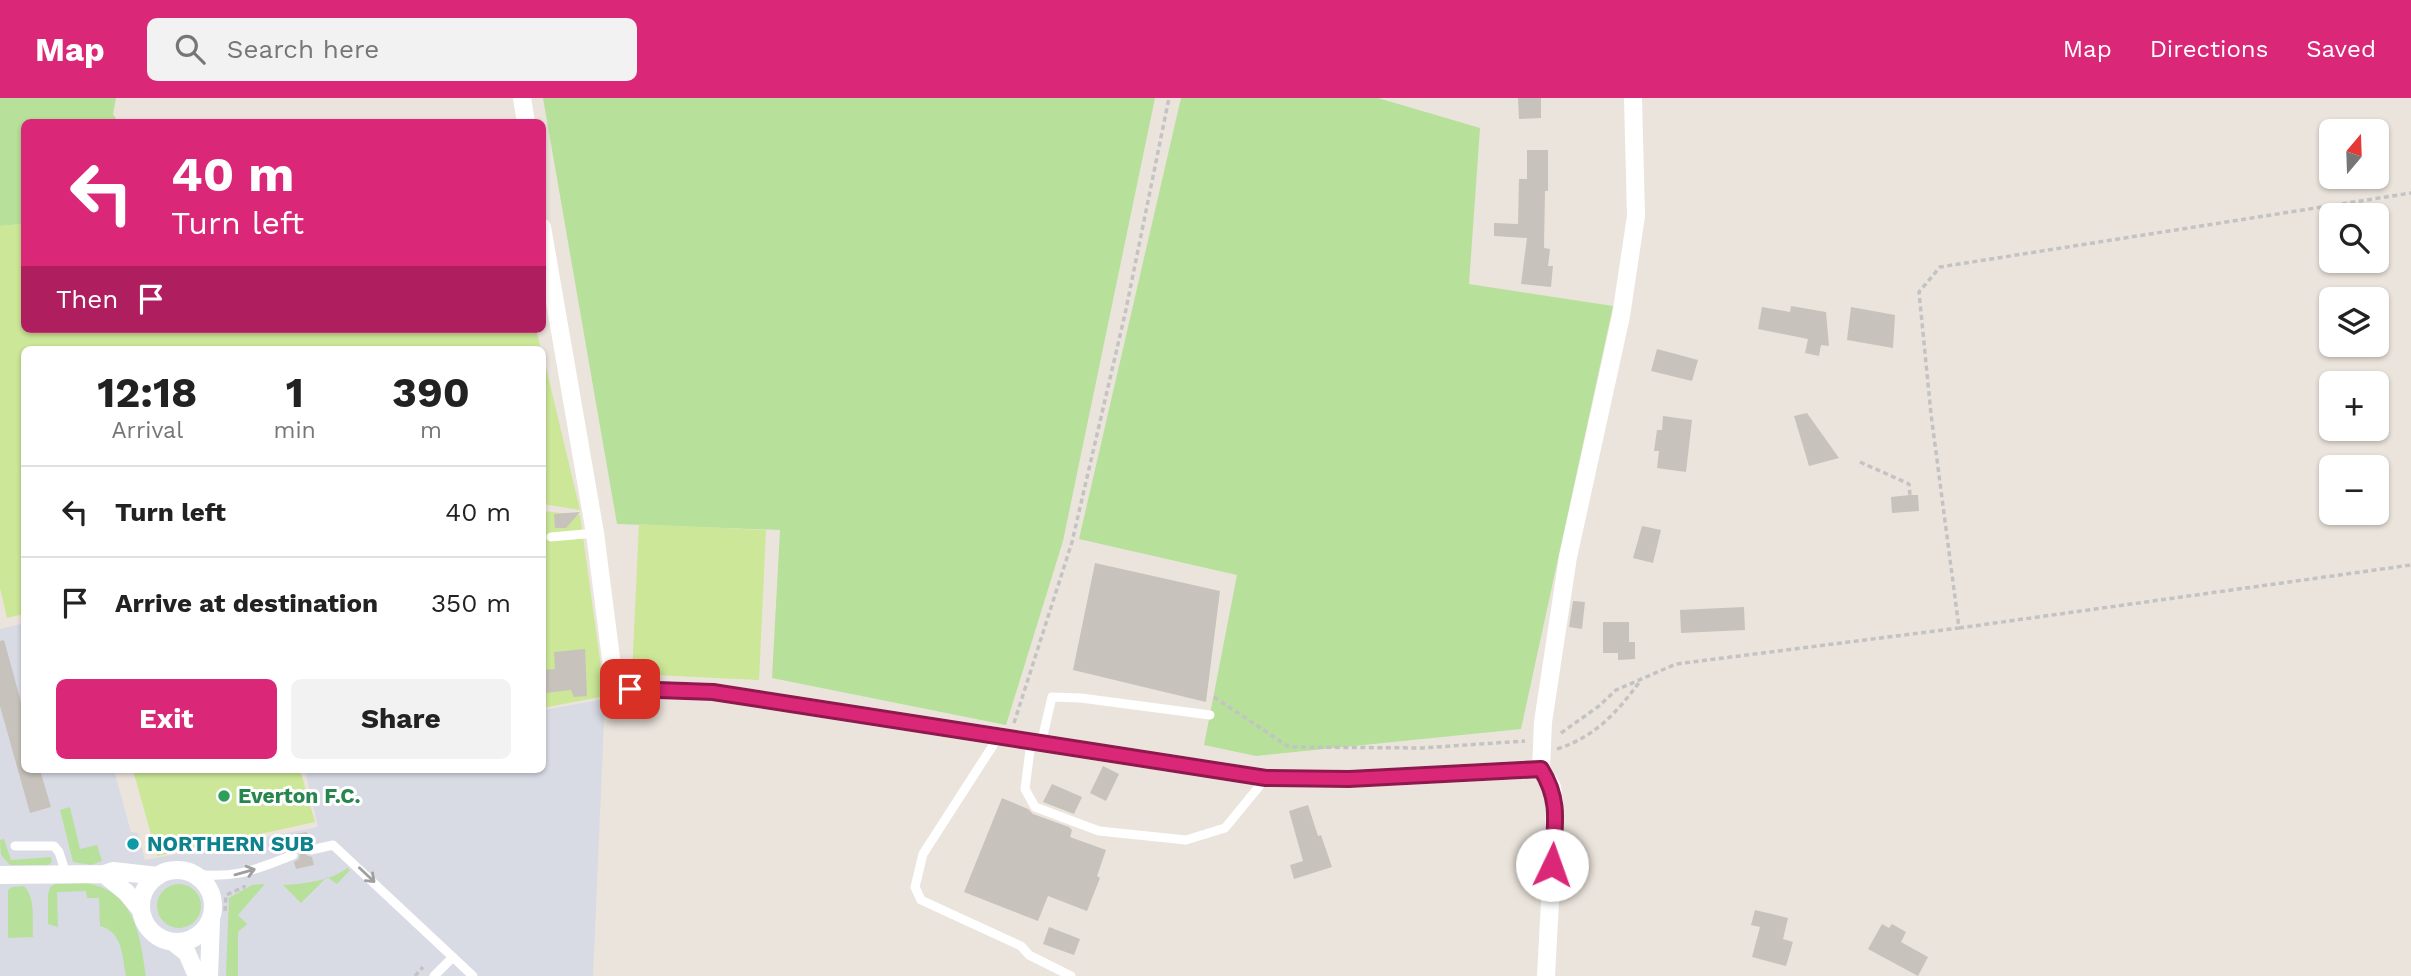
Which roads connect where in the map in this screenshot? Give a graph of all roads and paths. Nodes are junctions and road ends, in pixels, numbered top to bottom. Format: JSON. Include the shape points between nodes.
{"nodes":[{"id":1,"x":522,"y":98,"type":"edge"},
{"id":2,"x":1169,"y":98,"type":"edge"},
{"id":3,"x":1633,"y":98,"type":"edge"},
{"id":4,"x":526,"y":119,"type":"edge"},
{"id":5,"x":2411,"y":193,"type":"edge"},
{"id":6,"x":546,"y":251,"type":"edge"},
{"id":7,"x":1860,"y":462,"type":"dead end"},
{"id":8,"x":1910,"y":495,"type":"dead end"},
{"id":9,"x":595,"y":533,"type":"junction"},
{"id":10,"x":551,"y":537,"type":"dead end"},
{"id":11,"x":2411,"y":565,"type":"edge"},
{"id":12,"x":1959,"y":628,"type":"junction"},
{"id":13,"x":1642,"y":680,"type":"junction"},
{"id":14,"x":1213,"y":697,"type":"dead end"},
{"id":15,"x":1210,"y":715,"type":"dead end"},
{"id":16,"x":1556,"y":736,"type":"dead end"},
{"id":17,"x":1004,"y":737,"type":"junction"},
{"id":18,"x":1525,"y":741,"type":"dead end"},
{"id":19,"x":1036,"y":743,"type":"junction"},
{"id":20,"x":1541,"y":761,"type":"junction"},
{"id":21,"x":1266,"y":778,"type":"junction"},
{"id":22,"x":15,"y":846,"type":"dead end"},
{"id":23,"x":311,"y":850,"type":"dead end"},
{"id":24,"x":293,"y":855,"type":"dead end"},
{"id":25,"x":66,"y":874,"type":"junction"},
{"id":26,"x":104,"y":874,"type":"junction"},
{"id":27,"x":194,"y":874,"type":"junction"},
{"id":28,"x":0,"y":875,"type":"edge"},
{"id":29,"x":158,"y":876,"type":"junction"},
{"id":30,"x":141,"y":910,"type":"junction"},
{"id":31,"x":211,"y":920,"type":"junction"},
{"id":32,"x":173,"y":942,"type":"junction"},
{"id":33,"x":453,"y":957,"type":"junction"},
{"id":34,"x":197,"y":976,"type":"edge"},
{"id":35,"x":209,"y":976,"type":"edge"},
{"id":36,"x":434,"y":976,"type":"edge"},
{"id":37,"x":473,"y":976,"type":"edge"},
{"id":38,"x":1071,"y":976,"type":"edge"},
{"id":39,"x":1546,"y":976,"type":"edge"}],
"edges":[{"from":1,"to":4,"type":"street"},
{"from":2,"to":17,"type":"path","via":[[1072,542]]},
{"from":3,"to":20,"type":"street","via":[[1636,216],[1621,316],[1568,557],[1542,722]]},
{"from":5,"to":12,"type":"path","via":[[1940,267],[1919,292]]},
{"from":6,"to":9,"type":"street"},
{"from":7,"to":8,"type":"path","via":[[1909,484]]},
{"from":9,"to":10,"type":"lane"},
{"from":9,"to":17,"type":"street","via":[[613,674],[621,685],[713,692]]},
{"from":11,"to":12,"type":"path"},
{"from":12,"to":13,"type":"path","via":[[1676,664]]},
{"from":13,"to":16,"type":"path","via":[[1616,690]]},
{"from":13,"to":20,"type":"path","via":[[1600,728]]},
{"from":14,"to":18,"type":"path","via":[[1290,747],[1422,748]]},
{"from":15,"to":19,"type":"lane","via":[[1052,698]]},
{"from":17,"to":19,"type":"street"},
{"from":17,"to":38,"type":"lane","via":[[923,855],[915,887],[921,900],[1021,946],[1029,955]]},
{"from":19,"to":21,"type":"street"},
{"from":19,"to":21,"type":"lane","via":[[1025,789],[1035,807],[1099,831],[1186,840],[1225,828]]},
{"from":20,"to":21,"type":"street","via":[[1349,779]]},
{"from":20,"to":39,"type":"street","via":[[1555,809]]},
{"from":22,"to":25,"type":"lane","via":[[54,846]]},
{"from":23,"to":33,"type":"lane","one_way":true,"via":[[333,845]]},
{"from":27,"to":24,"type":"lane","one_way":true,"via":[[243,875]]},
{"from":25,"to":26,"type":"street"},
{"from":25,"to":28,"type":"street"},
{"from":26,"to":29,"type":"street"},
{"from":26,"to":30,"type":"street"},
{"from":27,"to":29,"type":"street","via":[[182,870]]},
{"from":27,"to":31,"type":"street","via":[[209,889]]},
{"from":29,"to":30,"type":"street","via":[[144,892]]},
{"from":30,"to":32,"type":"street","via":[[152,932]]},
{"from":31,"to":32,"type":"street","via":[[195,937]]},
{"from":31,"to":35,"type":"street"},
{"from":32,"to":34,"type":"street","via":[[187,953]]},
{"from":33,"to":36,"type":"lane"},
{"from":33,"to":37,"type":"lane"}]}
